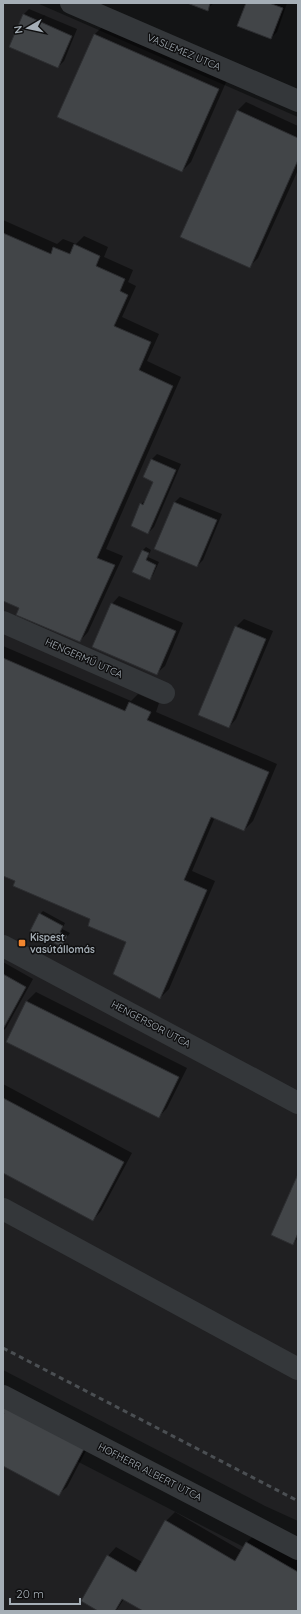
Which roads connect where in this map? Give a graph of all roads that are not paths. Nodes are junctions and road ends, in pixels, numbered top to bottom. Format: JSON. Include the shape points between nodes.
{"nodes":[{"id":1,"x":71,"y":3,"type":"edge"},
{"id":2,"x":298,"y":102,"type":"edge"},
{"id":3,"x":3,"y":622,"type":"edge"},
{"id":4,"x":164,"y":694,"type":"dead end"},
{"id":5,"x":3,"y":946,"type":"edge"},
{"id":6,"x":298,"y":1103,"type":"edge"},
{"id":7,"x":3,"y":1209,"type":"edge"},
{"id":8,"x":298,"y":1369,"type":"edge"},
{"id":9,"x":3,"y":1396,"type":"edge"},
{"id":10,"x":298,"y":1549,"type":"edge"}],
"edges":[{"from":1,"to":2,"type":"street","name":"VASLEMEZ UTCA"},
{"from":3,"to":4,"type":"street","name":"HENGERMŰ UTCA"},
{"from":5,"to":6,"type":"street","name":"HENGERSOR UTCA"},
{"from":7,"to":8,"type":"street"},
{"from":9,"to":10,"type":"street","name":"HOFHERR ALBERT UTCA"}]}
